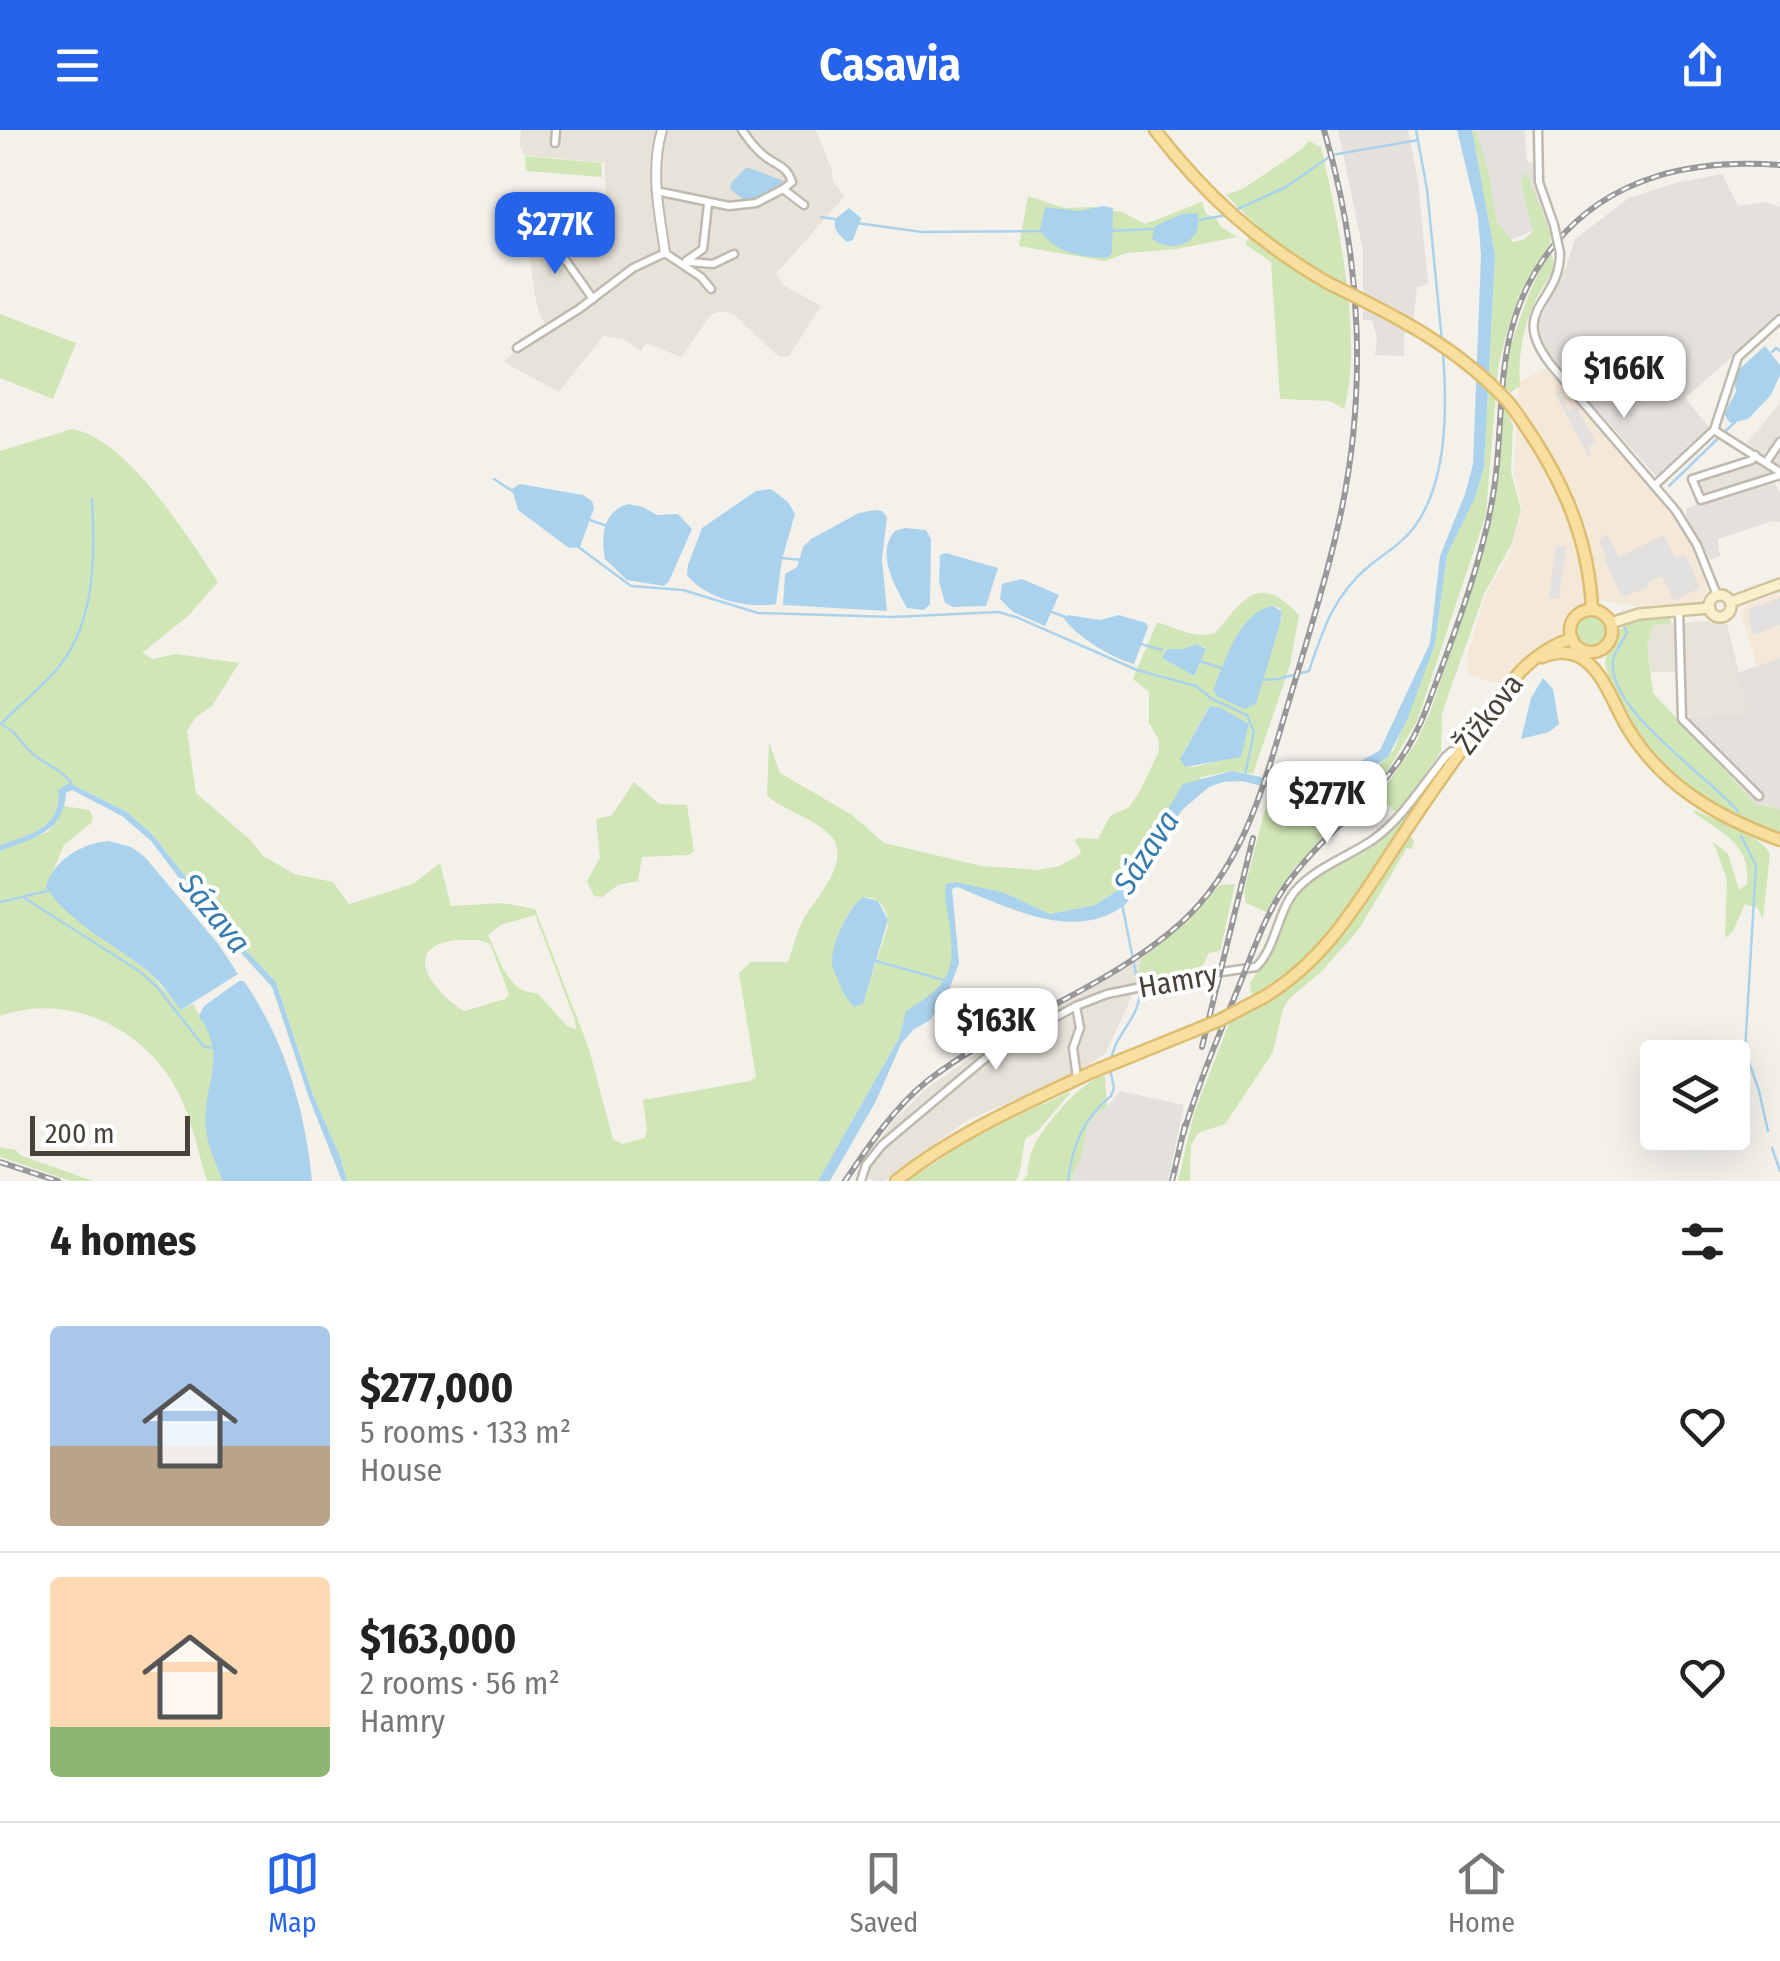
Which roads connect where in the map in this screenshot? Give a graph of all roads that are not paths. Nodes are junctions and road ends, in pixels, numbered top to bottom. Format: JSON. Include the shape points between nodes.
{"nodes":[{"id":1,"x":556,"y":130,"type":"edge"},
{"id":2,"x":662,"y":130,"type":"edge"},
{"id":3,"x":742,"y":130,"type":"edge"},
{"id":4,"x":1155,"y":130,"type":"edge"},
{"id":5,"x":1538,"y":130,"type":"edge"},
{"id":6,"x":555,"y":144,"type":"dead end"},
{"id":7,"x":782,"y":189,"type":"junction"},
{"id":8,"x":656,"y":191,"type":"junction"},
{"id":9,"x":708,"y":204,"type":"junction"},
{"id":10,"x":804,"y":205,"type":"dead end"},
{"id":11,"x":558,"y":236,"type":"dead end"},
{"id":12,"x":665,"y":253,"type":"junction"},
{"id":13,"x":734,"y":254,"type":"dead end"},
{"id":14,"x":682,"y":261,"type":"junction"},
{"id":15,"x":712,"y":289,"type":"dead end"},
{"id":16,"x":593,"y":300,"type":"junction"},
{"id":17,"x":1780,"y":319,"type":"edge"},
{"id":18,"x":517,"y":348,"type":"dead end"},
{"id":19,"x":1714,"y":430,"type":"junction"},
{"id":20,"x":1780,"y":442,"type":"edge"},
{"id":21,"x":1755,"y":455,"type":"junction"},
{"id":22,"x":1768,"y":462,"type":"junction"},
{"id":23,"x":1780,"y":473,"type":"edge"},
{"id":24,"x":1767,"y":477,"type":"junction"},
{"id":25,"x":1655,"y":484,"type":"junction"},
{"id":26,"x":1780,"y":584,"type":"edge"},
{"id":27,"x":1717,"y":595,"type":"junction"},
{"id":28,"x":1731,"y":602,"type":"junction"},
{"id":29,"x":1710,"y":608,"type":"junction"},
{"id":30,"x":1592,"y":610,"type":"junction"},
{"id":31,"x":1679,"y":612,"type":"junction"},
{"id":32,"x":1610,"y":623,"type":"junction"},
{"id":33,"x":1572,"y":638,"type":"junction"},
{"id":34,"x":1596,"y":652,"type":"junction"},
{"id":35,"x":1524,"y":667,"type":"junction"},
{"id":36,"x":1610,"y":696,"type":"junction"},
{"id":37,"x":1460,"y":752,"type":"junction"},
{"id":38,"x":1760,"y":796,"type":"dead end"},
{"id":39,"x":1780,"y":840,"type":"edge"},
{"id":40,"x":1076,"y":1006,"type":"junction"},
{"id":41,"x":1078,"y":1079,"type":"junction"},
{"id":42,"x":861,"y":1181,"type":"edge"},
{"id":43,"x":896,"y":1181,"type":"edge"}],
"edges":[{"from":1,"to":6,"type":"street"},
{"from":2,"to":8,"type":"street","via":[[654,158]]},
{"from":3,"to":7,"type":"street","via":[[790,175],[792,182]]},
{"from":4,"to":30,"type":"main road","bridge":true,"via":[[1234,219],[1288,260],[1449,348],[1510,404],[1551,464],[1574,516]]},
{"from":5,"to":25,"type":"street","bridge":true,"via":[[1540,182],[1560,253],[1555,280],[1535,313],[1536,342]]},
{"from":7,"to":9,"type":"street","via":[[748,205]]},
{"from":7,"to":10,"type":"street"},
{"from":8,"to":9,"type":"street"},
{"from":8,"to":12,"type":"street"},
{"from":9,"to":14,"type":"street","via":[[703,249]]},
{"from":11,"to":16,"type":"street","via":[[564,258]]},
{"from":12,"to":14,"type":"street"},
{"from":12,"to":16,"type":"street"},
{"from":13,"to":14,"type":"street","via":[[713,264]]},
{"from":14,"to":15,"type":"street"},
{"from":16,"to":18,"type":"street"},
{"from":17,"to":19,"type":"street","via":[[1738,357]]},
{"from":19,"to":21,"type":"street"},
{"from":19,"to":25,"type":"street"},
{"from":20,"to":22,"type":"street"},
{"from":21,"to":22,"type":"street"},
{"from":21,"to":24,"type":"street","via":[[1692,479],[1700,500]]},
{"from":22,"to":23,"type":"street"},
{"from":22,"to":24,"type":"street"},
{"from":23,"to":24,"type":"street"},
{"from":25,"to":27,"type":"street","via":[[1690,532]]},
{"from":26,"to":28,"type":"main road"},
{"from":27,"to":28,"type":"main road"},
{"from":27,"to":29,"type":"main road"},
{"from":28,"to":29,"type":"main road","via":[[1725,616]]},
{"from":29,"to":31,"type":"main road"},
{"from":30,"to":32,"type":"main road"},
{"from":30,"to":33,"type":"main road","name":"Žižkova","via":[[1575,619]]},
{"from":31,"to":32,"type":"main road"},
{"from":31,"to":38,"type":"street","via":[[1682,719]]},
{"from":32,"to":34,"type":"main road","via":[[1611,639]]},
{"from":33,"to":34,"type":"main road"},
{"from":33,"to":35,"type":"main road","name":"Žižkova"},
{"from":34,"to":36,"type":"main road"},
{"from":35,"to":36,"type":"main road","via":[[1552,653],[1574,654],[1592,667]]},
{"from":35,"to":37,"type":"main road","name":"Žižkova"},
{"from":36,"to":39,"type":"main road","via":[[1635,740],[1676,785],[1720,815]]},
{"from":37,"to":40,"type":"street","name":"Hamry","via":[[1446,756],[1382,832],[1296,890],[1260,964]]},
{"from":37,"to":41,"type":"main road","name":"Žižkova","bridge":true,"via":[[1331,941],[1298,974],[1220,1020]]},
{"from":40,"to":41,"type":"street"},
{"from":40,"to":42,"type":"street","name":"Hamry","via":[[994,1051],[882,1145]]},
{"from":41,"to":43,"type":"main road","name":"Žižkova","via":[[990,1119]]}]}
